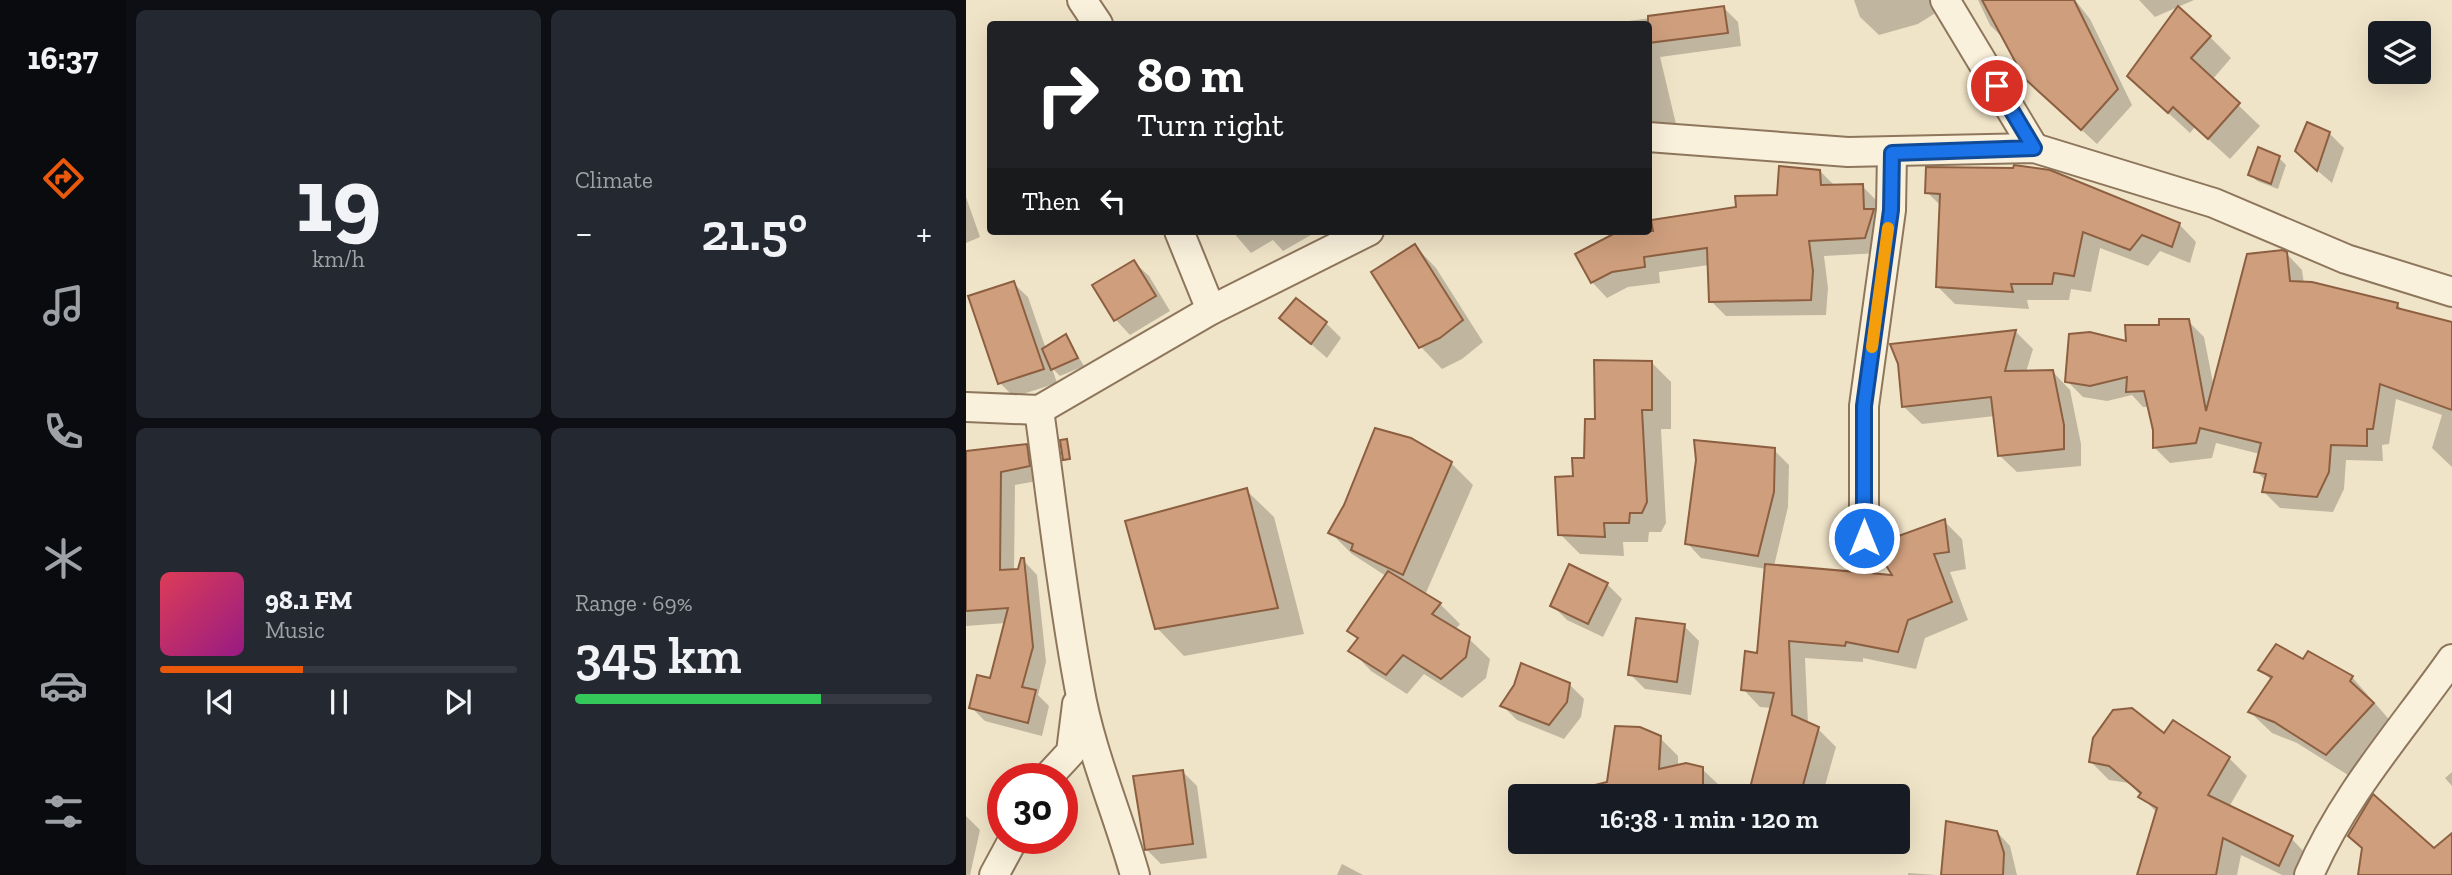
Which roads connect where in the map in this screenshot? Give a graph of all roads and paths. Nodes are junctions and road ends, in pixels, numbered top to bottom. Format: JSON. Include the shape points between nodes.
{"nodes":[{"id":1,"x":1082,"y":0,"type":"edge"},
{"id":2,"x":1945,"y":0,"type":"edge"},
{"id":3,"x":1096,"y":21,"type":"edge"},
{"id":4,"x":1652,"y":137,"type":"edge"},
{"id":5,"x":2034,"y":148,"type":"junction"},
{"id":6,"x":1892,"y":153,"type":"junction"},
{"id":7,"x":1181,"y":235,"type":"edge"},
{"id":8,"x":1361,"y":235,"type":"edge"},
{"id":9,"x":2452,"y":292,"type":"edge"},
{"id":10,"x":1211,"y":310,"type":"junction"},
{"id":11,"x":966,"y":407,"type":"edge"},
{"id":12,"x":1039,"y":410,"type":"junction"},
{"id":13,"x":1864,"y":538,"type":"dead end"},
{"id":14,"x":2452,"y":659,"type":"edge"},
{"id":15,"x":1079,"y":687,"type":"junction"},
{"id":16,"x":1061,"y":763,"type":"edge"},
{"id":17,"x":1005,"y":854,"type":"edge"},
{"id":18,"x":994,"y":875,"type":"edge"},
{"id":19,"x":1135,"y":875,"type":"edge"},
{"id":20,"x":2309,"y":875,"type":"edge"}],
"edges":[{"from":1,"to":3,"type":"street"},
{"from":2,"to":5,"type":"street"},
{"from":4,"to":6,"type":"street"},
{"from":5,"to":6,"type":"street"},
{"from":5,"to":9,"type":"street","via":[[2214,203],[2346,259]]},
{"from":6,"to":13,"type":"street","via":[[1891,210],[1864,406]]},
{"from":7,"to":10,"type":"street"},
{"from":8,"to":10,"type":"street"},
{"from":10,"to":12,"type":"street"},
{"from":11,"to":12,"type":"street"},
{"from":12,"to":15,"type":"street"},
{"from":14,"to":20,"type":"street","via":[[2359,783],[2328,832]]},
{"from":15,"to":16,"type":"street","via":[[1071,752]]},
{"from":15,"to":19,"type":"street","via":[[1102,778]]},
{"from":17,"to":18,"type":"street"}]}
